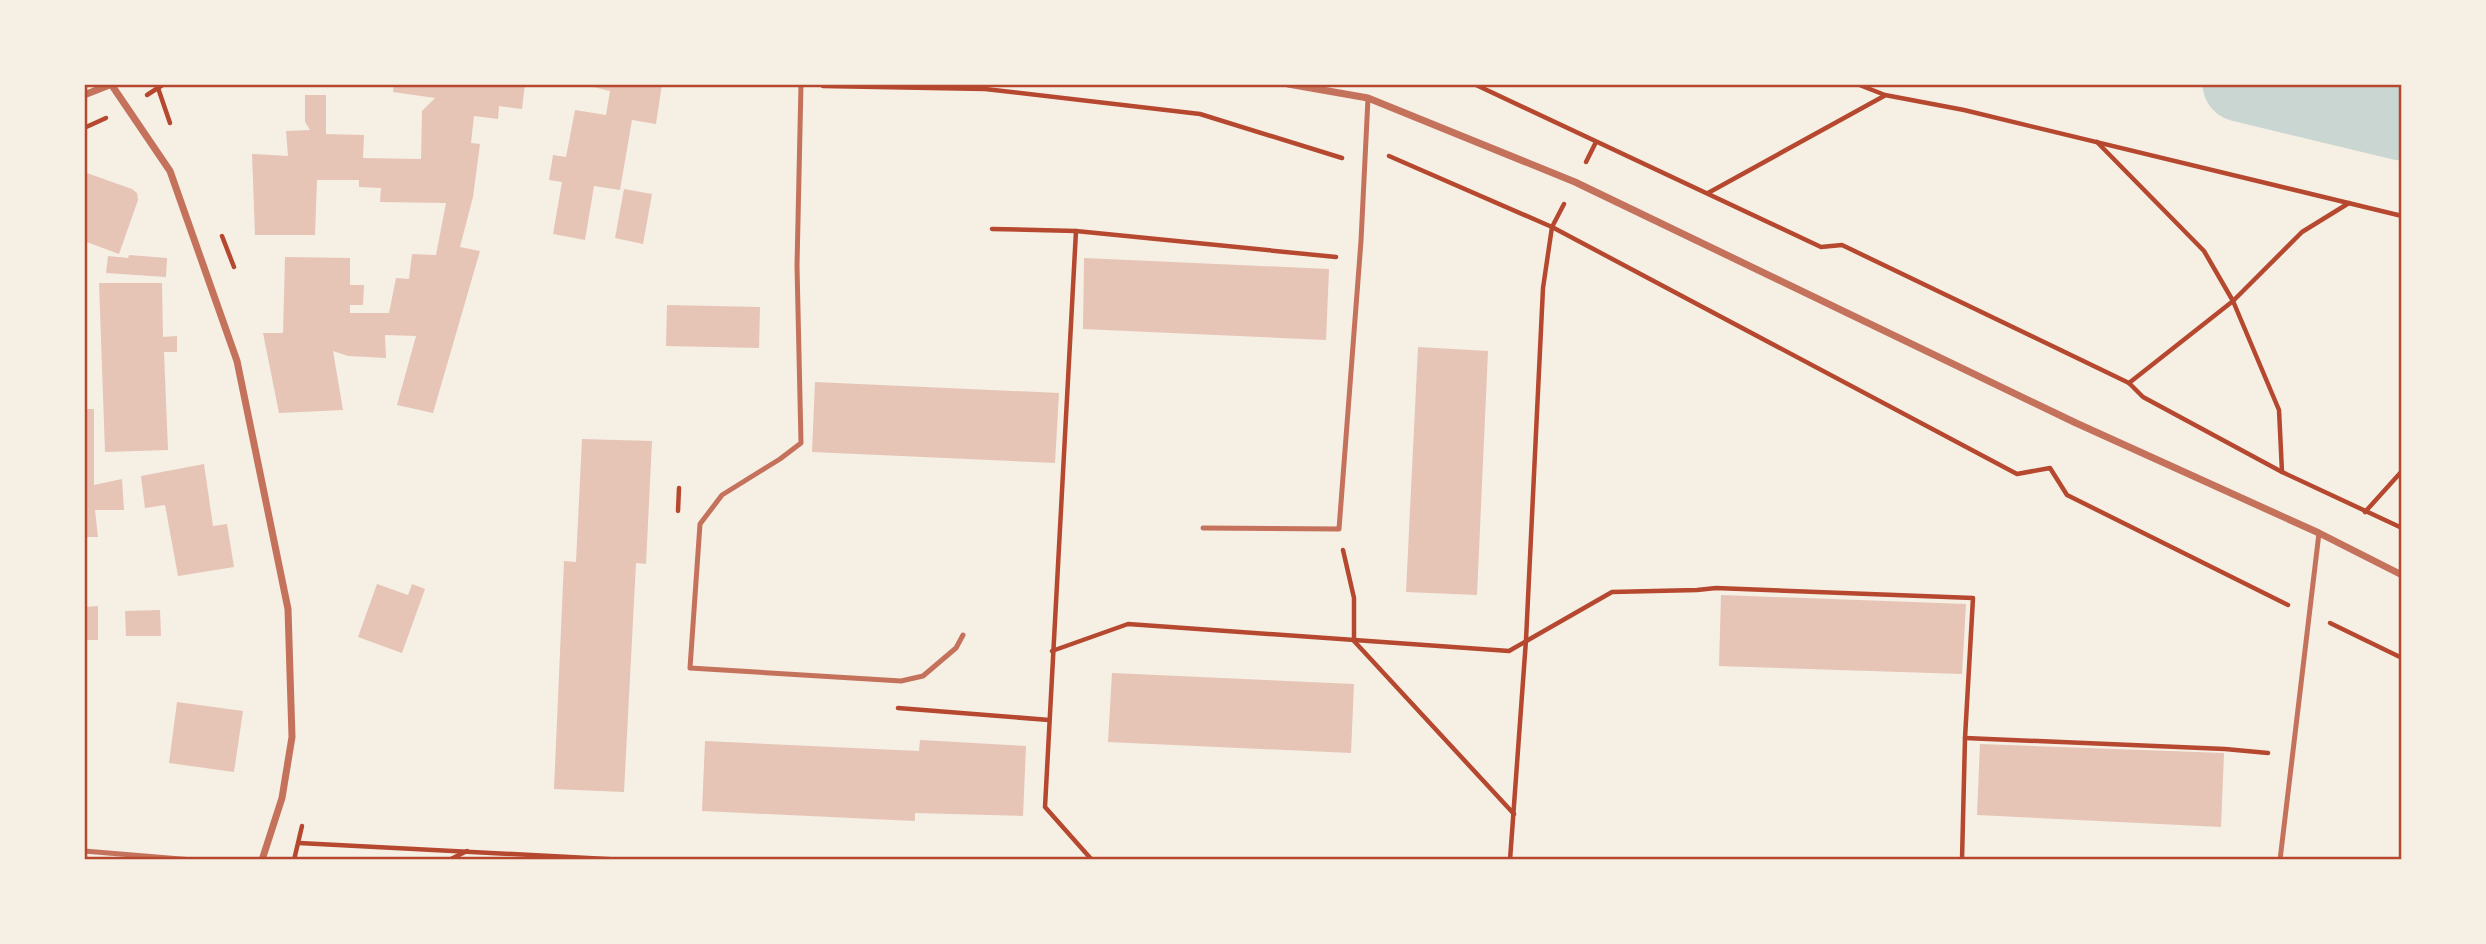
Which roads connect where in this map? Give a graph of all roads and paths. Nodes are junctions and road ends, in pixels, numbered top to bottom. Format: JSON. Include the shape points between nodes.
{"nodes":[{"id":1,"x":111,"y":84,"type":"edge"},
{"id":2,"x":801,"y":84,"type":"edge"},
{"id":3,"x":817,"y":84,"type":"edge"},
{"id":4,"x":1288,"y":84,"type":"edge"},
{"id":5,"x":1474,"y":84,"type":"edge"},
{"id":6,"x":1857,"y":84,"type":"edge"},
{"id":7,"x":84,"y":95,"type":"edge"},
{"id":8,"x":1885,"y":95,"type":"junction"},
{"id":9,"x":1368,"y":97,"type":"junction"},
{"id":10,"x":1597,"y":142,"type":"junction"},
{"id":11,"x":2097,"y":142,"type":"junction"},
{"id":12,"x":1365,"y":145,"type":"junction"},
{"id":13,"x":1575,"y":182,"type":"junction"},
{"id":14,"x":1708,"y":193,"type":"junction"},
{"id":15,"x":2350,"y":203,"type":"junction"},
{"id":16,"x":2402,"y":216,"type":"edge"},
{"id":17,"x":1552,"y":227,"type":"junction"},
{"id":18,"x":992,"y":229,"type":"dead end"},
{"id":19,"x":1076,"y":231,"type":"junction"},
{"id":20,"x":1361,"y":241,"type":"junction"},
{"id":21,"x":2233,"y":301,"type":"junction"},
{"id":22,"x":2129,"y":383,"type":"junction"},
{"id":23,"x":2402,"y":471,"type":"edge"},
{"id":24,"x":2282,"y":472,"type":"junction"},
{"id":25,"x":2365,"y":512,"type":"junction"},
{"id":26,"x":1203,"y":528,"type":"dead end"},
{"id":27,"x":2402,"y":528,"type":"edge"},
{"id":28,"x":1339,"y":529,"type":"junction"},
{"id":29,"x":2319,"y":533,"type":"junction"},
{"id":30,"x":2402,"y":576,"type":"edge"},
{"id":31,"x":2310,"y":595,"type":"junction"},
{"id":32,"x":963,"y":635,"type":"dead end"},
{"id":33,"x":1526,"y":639,"type":"junction"},
{"id":34,"x":1354,"y":641,"type":"junction"},
{"id":35,"x":1052,"y":651,"type":"junction"},
{"id":36,"x":2402,"y":658,"type":"edge"},
{"id":37,"x":1965,"y":738,"type":"junction"},
{"id":38,"x":2292,"y":751,"type":"junction"},
{"id":39,"x":1514,"y":814,"type":"junction"},
{"id":40,"x":299,"y":842,"type":"dead end"},
{"id":41,"x":84,"y":851,"type":"edge"},
{"id":42,"x":468,"y":851,"type":"junction"},
{"id":43,"x":193,"y":860,"type":"edge"},
{"id":44,"x":262,"y":860,"type":"edge"},
{"id":45,"x":449,"y":860,"type":"edge"},
{"id":46,"x":626,"y":860,"type":"edge"},
{"id":47,"x":1092,"y":860,"type":"edge"},
{"id":48,"x":1510,"y":860,"type":"edge"},
{"id":49,"x":1962,"y":860,"type":"edge"},
{"id":50,"x":2280,"y":860,"type":"edge"}],
"edges":[{"from":1,"to":7,"type":"street"},
{"from":1,"to":44,"type":"street","via":[[170,171],[237,360],[288,609],[292,737],[282,798]]},
{"from":2,"to":32,"type":"lane","via":[[797,266],[801,443],[722,495],[700,524],[690,668],[901,681],[923,676],[956,648]]},
{"from":3,"to":12,"type":"path","via":[[985,89],[1200,114],[1345,159]]},
{"from":4,"to":9,"type":"street"},
{"from":5,"to":10,"type":"path"},
{"from":6,"to":8,"type":"path"},
{"from":8,"to":11,"type":"path"},
{"from":8,"to":14,"type":"path"},
{"from":9,"to":12,"type":"lane"},
{"from":9,"to":13,"type":"street"},
{"from":10,"to":13,"type":"path"},
{"from":10,"to":14,"type":"path"},
{"from":11,"to":15,"type":"path"},
{"from":11,"to":21,"type":"path","via":[[2204,251]]},
{"from":12,"to":17,"type":"path"},
{"from":12,"to":20,"type":"lane"},
{"from":13,"to":17,"type":"path"},
{"from":13,"to":29,"type":"street","via":[[2063,417]]},
{"from":14,"to":22,"type":"path","via":[[1821,247],[1842,245]]},
{"from":15,"to":16,"type":"path"},
{"from":15,"to":21,"type":"path","via":[[2302,232]]},
{"from":17,"to":31,"type":"path","via":[[2017,474],[2050,468],[2067,495],[2287,606]]},
{"from":17,"to":33,"type":"path","via":[[1541,312]]},
{"from":18,"to":19,"type":"path"},
{"from":19,"to":20,"type":"path","via":[[1341,257]]},
{"from":19,"to":35,"type":"path"},
{"from":20,"to":28,"type":"lane"},
{"from":21,"to":22,"type":"path"},
{"from":21,"to":24,"type":"path","via":[[2279,410]]},
{"from":22,"to":24,"type":"path","via":[[2143,397]]},
{"from":23,"to":25,"type":"path"},
{"from":24,"to":25,"type":"path"},
{"from":25,"to":27,"type":"path"},
{"from":26,"to":28,"type":"lane"},
{"from":28,"to":34,"type":"path","via":[[1354,598]]},
{"from":29,"to":30,"type":"street"},
{"from":29,"to":31,"type":"lane"},
{"from":31,"to":36,"type":"path","via":[[2321,619]]},
{"from":31,"to":38,"type":"lane"},
{"from":33,"to":34,"type":"path","via":[[1510,650]]},
{"from":33,"to":37,"type":"path","via":[[1612,592],[1716,588],[1973,598]]},
{"from":33,"to":39,"type":"path"},
{"from":34,"to":35,"type":"path","via":[[1128,624]]},
{"from":34,"to":39,"type":"path"},
{"from":35,"to":47,"type":"path","via":[[1045,807]]},
{"from":37,"to":38,"type":"path"},
{"from":37,"to":49,"type":"path"},
{"from":38,"to":50,"type":"lane"},
{"from":39,"to":48,"type":"path"},
{"from":40,"to":42,"type":"path"},
{"from":41,"to":43,"type":"lane"},
{"from":42,"to":45,"type":"path"},
{"from":42,"to":46,"type":"path"}]}
